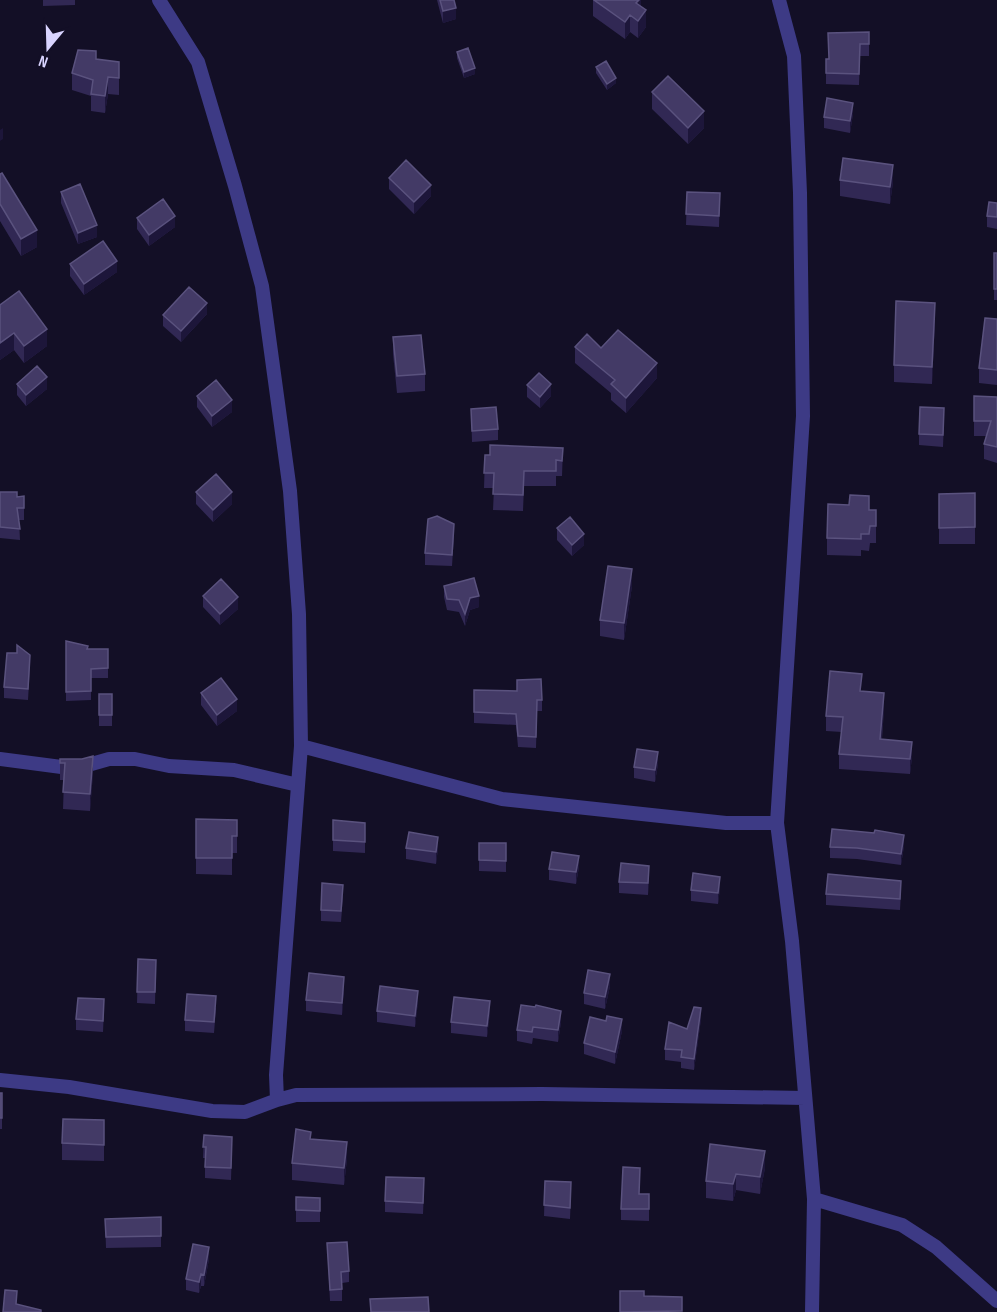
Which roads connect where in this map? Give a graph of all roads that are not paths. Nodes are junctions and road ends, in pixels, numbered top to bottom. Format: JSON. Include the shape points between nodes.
{"nodes":[{"id":1,"x":159,"y":0,"type":"edge"},
{"id":2,"x":779,"y":0,"type":"edge"},
{"id":3,"x":301,"y":746,"type":"junction"},
{"id":4,"x":0,"y":759,"type":"edge"},
{"id":5,"x":298,"y":785,"type":"junction"},
{"id":6,"x":777,"y":823,"type":"junction"},
{"id":7,"x":0,"y":1080,"type":"edge"},
{"id":8,"x":805,"y":1098,"type":"junction"},
{"id":9,"x":277,"y":1100,"type":"junction"},
{"id":10,"x":814,"y":1199,"type":"junction"},
{"id":11,"x":997,"y":1301,"type":"edge"},
{"id":12,"x":812,"y":1312,"type":"edge"}],
"edges":[{"from":1,"to":3,"type":"street","via":[[198,62],[262,286],[290,491],[299,614]]},
{"from":2,"to":6,"type":"street","via":[[794,56],[803,416]]},
{"from":3,"to":5,"type":"street"},
{"from":3,"to":6,"type":"street","via":[[502,799],[726,823]]},
{"from":4,"to":5,"type":"street","via":[[61,768],[109,759],[135,759],[169,766],[234,770]]},
{"from":5,"to":9,"type":"street"},
{"from":6,"to":8,"type":"street"},
{"from":7,"to":9,"type":"street","via":[[69,1087],[212,1111],[244,1112]]},
{"from":8,"to":9,"type":"street","via":[[542,1094],[296,1095]]},
{"from":8,"to":10,"type":"street"},
{"from":10,"to":11,"type":"street","via":[[902,1225],[936,1247]]},
{"from":10,"to":12,"type":"street"}]}
